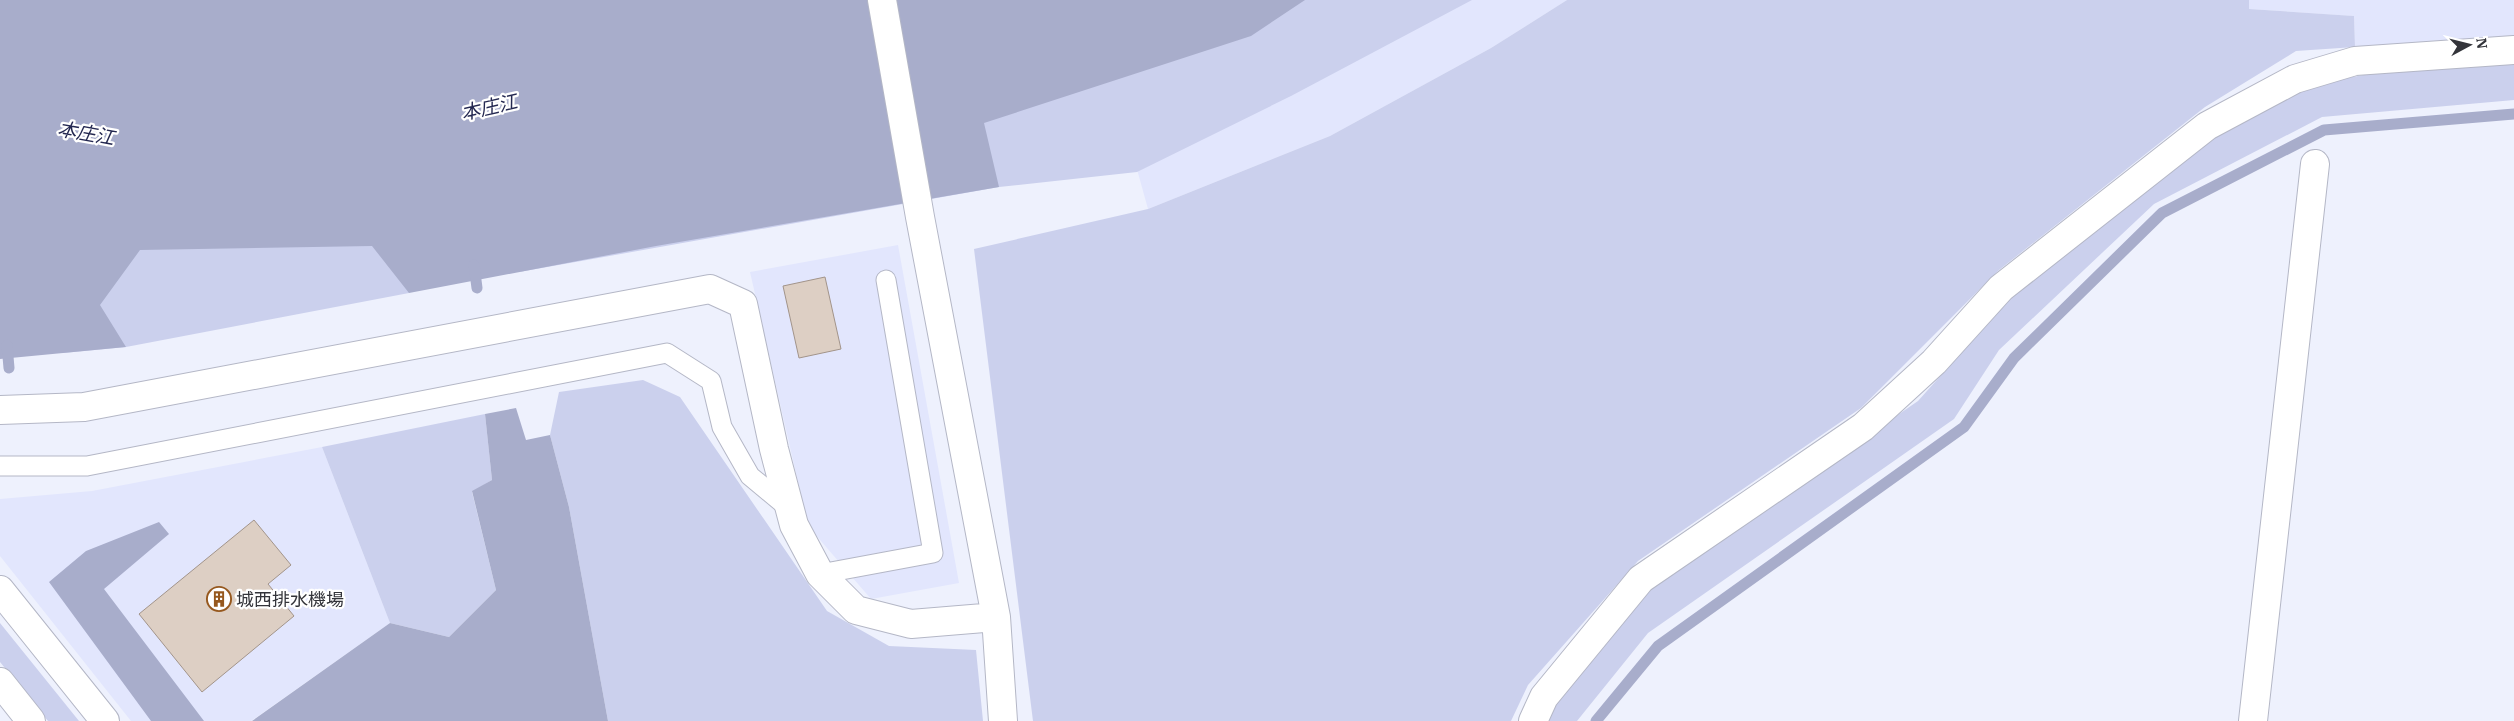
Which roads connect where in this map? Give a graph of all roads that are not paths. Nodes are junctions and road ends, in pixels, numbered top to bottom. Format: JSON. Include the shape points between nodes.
{"nodes":[{"id":1,"x":882,"y":0,"type":"edge"},
{"id":2,"x":2514,"y":50,"type":"edge"},
{"id":3,"x":2315,"y":164,"type":"dead end"},
{"id":4,"x":886,"y":280,"type":"dead end"},
{"id":5,"x":0,"y":410,"type":"edge"},
{"id":6,"x":0,"y":466,"type":"edge"},
{"id":7,"x":790,"y":510,"type":"junction"},
{"id":8,"x":820,"y":574,"type":"junction"},
{"id":9,"x":0,"y":590,"type":"edge"},
{"id":10,"x":996,"y":618,"type":"junction"},
{"id":11,"x":0,"y":682,"type":"edge"},
{"id":12,"x":31,"y":721,"type":"edge"},
{"id":13,"x":104,"y":721,"type":"edge"},
{"id":14,"x":1003,"y":721,"type":"edge"},
{"id":15,"x":1533,"y":721,"type":"edge"},
{"id":16,"x":2253,"y":721,"type":"edge"}],
"edges":[{"from":1,"to":10,"type":"street"},
{"from":2,"to":15,"type":"street","via":[[2355,61],[2295,78],[2207,126],[2001,288],[1934,362],[1863,427],[1641,580],[1544,697]]},
{"from":3,"to":16,"type":"street"},
{"from":4,"to":8,"type":"lane","via":[[933,552]]},
{"from":5,"to":7,"type":"street","via":[[84,407],[710,289],[743,304]]},
{"from":6,"to":7,"type":"lane","via":[[87,466],[667,352],[711,381],[722,427],[750,476]]},
{"from":7,"to":8,"type":"street","via":[[794,526]]},
{"from":8,"to":10,"type":"street","via":[[856,610],[911,624]]},
{"from":9,"to":13,"type":"street"},
{"from":10,"to":14,"type":"street"},
{"from":11,"to":12,"type":"street"}]}
